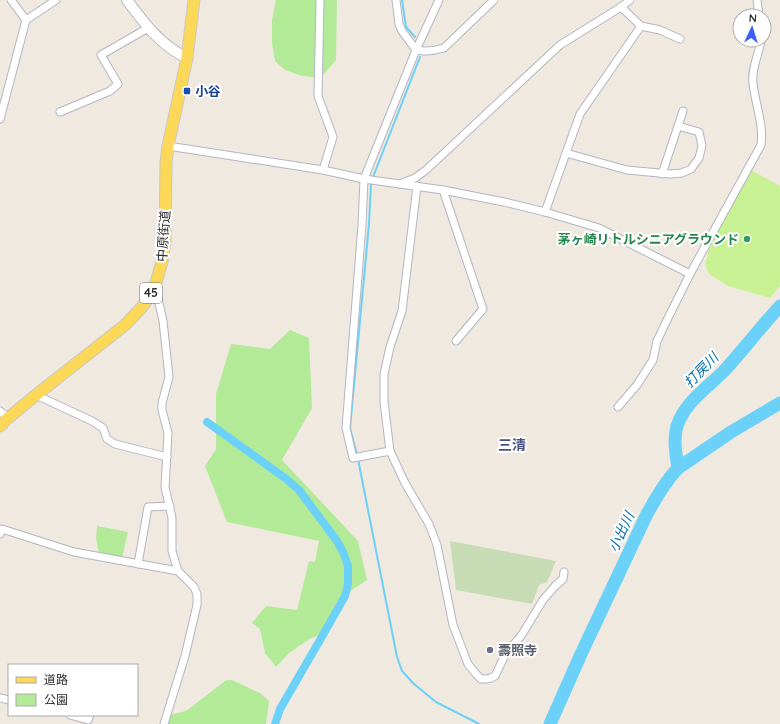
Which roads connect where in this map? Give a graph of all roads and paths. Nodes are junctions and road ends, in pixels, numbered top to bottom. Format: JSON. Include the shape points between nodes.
{"nodes":[{"id":1,"x":11,"y":0,"type":"edge"},
{"id":2,"x":56,"y":0,"type":"edge"},
{"id":3,"x":127,"y":0,"type":"edge"},
{"id":4,"x":194,"y":0,"type":"edge"},
{"id":5,"x":320,"y":0,"type":"edge"},
{"id":6,"x":396,"y":0,"type":"edge"},
{"id":7,"x":439,"y":0,"type":"edge"},
{"id":8,"x":494,"y":0,"type":"edge"},
{"id":9,"x":630,"y":0,"type":"edge"},
{"id":10,"x":621,"y":7,"type":"junction"},
{"id":11,"x":26,"y":20,"type":"junction"},
{"id":12,"x":641,"y":26,"type":"junction"},
{"id":13,"x":148,"y":28,"type":"junction"},
{"id":14,"x":680,"y":39,"type":"dead end"},
{"id":15,"x":759,"y":48,"type":"edge"},
{"id":16,"x":416,"y":50,"type":"junction"},
{"id":17,"x":187,"y":58,"type":"junction"},
{"id":18,"x":3,"y":100,"type":"edge"},
{"id":19,"x":683,"y":111,"type":"dead end"},
{"id":20,"x":60,"y":112,"type":"dead end"},
{"id":21,"x":0,"y":119,"type":"edge"},
{"id":22,"x":678,"y":126,"type":"junction"},
{"id":23,"x":168,"y":146,"type":"junction"},
{"id":24,"x":566,"y":153,"type":"junction"},
{"id":25,"x":323,"y":170,"type":"junction"},
{"id":26,"x":662,"y":174,"type":"junction"},
{"id":27,"x":369,"y":179,"type":"junction"},
{"id":28,"x":400,"y":184,"type":"junction"},
{"id":29,"x":417,"y":186,"type":"junction"},
{"id":30,"x":443,"y":190,"type":"junction"},
{"id":31,"x":545,"y":212,"type":"junction"},
{"id":32,"x":690,"y":274,"type":"junction"},
{"id":33,"x":155,"y":286,"type":"junction"},
{"id":34,"x":456,"y":341,"type":"dead end"},
{"id":35,"x":36,"y":395,"type":"junction"},
{"id":36,"x":618,"y":407,"type":"dead end"},
{"id":37,"x":4,"y":415,"type":"edge"},
{"id":38,"x":0,"y":426,"type":"edge"},
{"id":39,"x":390,"y":451,"type":"junction"},
{"id":40,"x":167,"y":458,"type":"junction"},
{"id":41,"x":170,"y":506,"type":"junction"},
{"id":42,"x":0,"y":534,"type":"edge"},
{"id":43,"x":138,"y":564,"type":"junction"},
{"id":44,"x":178,"y":571,"type":"junction"},
{"id":45,"x":564,"y":572,"type":"dead end"},
{"id":46,"x":74,"y":716,"type":"edge"},
{"id":47,"x":90,"y":716,"type":"edge"},
{"id":48,"x":164,"y":724,"type":"edge"}],
"edges":[{"from":1,"to":11,"type":"street"},
{"from":2,"to":11,"type":"street"},
{"from":3,"to":13,"type":"street"},
{"from":4,"to":17,"type":"main road","name":"中原街道","number":"45"},
{"from":5,"to":25,"type":"street","via":[[318,96],[333,137]]},
{"from":6,"to":16,"type":"street","via":[[399,24]]},
{"from":7,"to":16,"type":"street"},
{"from":8,"to":16,"type":"street","via":[[444,48],[424,52]]},
{"from":9,"to":10,"type":"street"},
{"from":10,"to":12,"type":"street"},
{"from":10,"to":28,"type":"street","via":[[560,45],[426,170]]},
{"from":11,"to":18,"type":"street"},
{"from":12,"to":14,"type":"street","via":[[660,30]]},
{"from":12,"to":24,"type":"street","via":[[580,114]]},
{"from":13,"to":17,"type":"street","via":[[174,52]]},
{"from":13,"to":20,"type":"street","via":[[101,54],[118,84],[110,91]]},
{"from":15,"to":32,"type":"street","via":[[753,71],[753,83],[762,129],[761,145]]},
{"from":16,"to":27,"type":"street"},
{"from":17,"to":23,"type":"main road","name":"中原街道","number":"45"},
{"from":18,"to":21,"type":"street"},
{"from":19,"to":22,"type":"street"},
{"from":22,"to":26,"type":"street"},
{"from":22,"to":26,"type":"street","via":[[699,132],[702,146],[699,158],[691,169],[682,174]]},
{"from":23,"to":25,"type":"street"},
{"from":23,"to":33,"type":"main road","name":"中原街道","number":"45","via":[[165,247]]},
{"from":24,"to":26,"type":"street","via":[[627,170]]},
{"from":24,"to":31,"type":"street"},
{"from":25,"to":27,"type":"street"},
{"from":27,"to":28,"type":"street"},
{"from":27,"to":39,"type":"street","via":[[362,225],[346,428],[353,458]]},
{"from":28,"to":29,"type":"street"},
{"from":29,"to":30,"type":"street"},
{"from":29,"to":39,"type":"street","via":[[402,311],[384,374],[384,402]]},
{"from":30,"to":31,"type":"street"},
{"from":30,"to":34,"type":"street","via":[[483,309]]},
{"from":31,"to":32,"type":"street","via":[[599,228]]},
{"from":32,"to":36,"type":"street","via":[[657,341],[652,360],[637,385]]},
{"from":33,"to":35,"type":"main road","name":"中原街道","number":"45","via":[[143,306],[126,325]]},
{"from":33,"to":40,"type":"street","via":[[163,321],[168,372],[162,410],[168,433]]},
{"from":35,"to":37,"type":"main road","name":"中原街道","number":"45"},
{"from":35,"to":40,"type":"street","via":[[92,421],[103,428],[107,439],[115,444]]},
{"from":37,"to":38,"type":"main road","name":"中原街道","number":"45"},
{"from":39,"to":45,"type":"street","via":[[429,524],[437,545],[453,625],[468,664],[481,679],[495,676],[506,653],[521,636],[543,600],[563,579]]},
{"from":40,"to":41,"type":"street","via":[[165,487]]},
{"from":41,"to":43,"type":"street","via":[[148,507]]},
{"from":41,"to":44,"type":"street","via":[[172,551]]},
{"from":42,"to":43,"type":"street","via":[[2,529],[74,552]]},
{"from":43,"to":44,"type":"street"},
{"from":44,"to":48,"type":"street","via":[[194,587],[197,605],[185,656]]},
{"from":46,"to":47,"type":"street","via":[[88,720]]}]}
